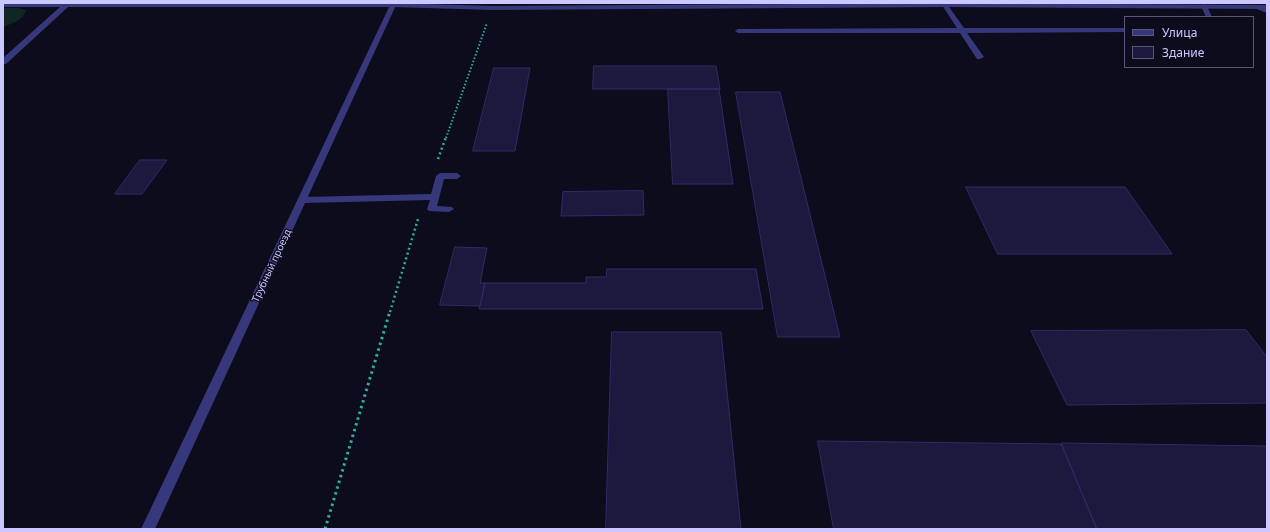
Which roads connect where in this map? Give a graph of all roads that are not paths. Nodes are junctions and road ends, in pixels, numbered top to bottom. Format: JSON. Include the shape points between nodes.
{"nodes":[{"id":1,"x":66,"y":4,"type":"edge"},
{"id":2,"x":393,"y":4,"type":"edge"},
{"id":3,"x":3,"y":5,"type":"edge"},
{"id":4,"x":945,"y":5,"type":"junction"},
{"id":5,"x":1204,"y":6,"type":"junction"},
{"id":6,"x":1256,"y":7,"type":"junction"},
{"id":7,"x":1267,"y":7,"type":"edge"},
{"id":8,"x":1267,"y":12,"type":"edge"},
{"id":9,"x":1209,"y":16,"type":"edge"},
{"id":10,"x":1124,"y":30,"type":"edge"},
{"id":11,"x":738,"y":31,"type":"dead end"},
{"id":12,"x":963,"y":31,"type":"junction"},
{"id":13,"x":980,"y":57,"type":"dead end"},
{"id":14,"x":3,"y":62,"type":"edge"},
{"id":15,"x":457,"y":176,"type":"dead end"},
{"id":16,"x":435,"y":197,"type":"junction"},
{"id":17,"x":303,"y":200,"type":"junction"},
{"id":18,"x":449,"y":209,"type":"dead end"},
{"id":19,"x":148,"y":529,"type":"edge"}],
"edges":[{"from":1,"to":2,"type":"street"},
{"from":1,"to":3,"type":"street"},
{"from":1,"to":14,"type":"street"},
{"from":2,"to":4,"type":"street","via":[[493,8]]},
{"from":2,"to":17,"type":"street","name":"Трубный проезд"},
{"from":4,"to":5,"type":"street"},
{"from":4,"to":12,"type":"street"},
{"from":5,"to":6,"type":"street"},
{"from":5,"to":9,"type":"street"},
{"from":6,"to":7,"type":"street"},
{"from":6,"to":8,"type":"street"},
{"from":10,"to":12,"type":"street"},
{"from":11,"to":12,"type":"street"},
{"from":12,"to":13,"type":"street"},
{"from":15,"to":16,"type":"street","via":[[440,176]]},
{"from":16,"to":17,"type":"street"},
{"from":16,"to":18,"type":"street","via":[[432,209]]},
{"from":17,"to":19,"type":"street","name":"Трубный проезд"}]}
